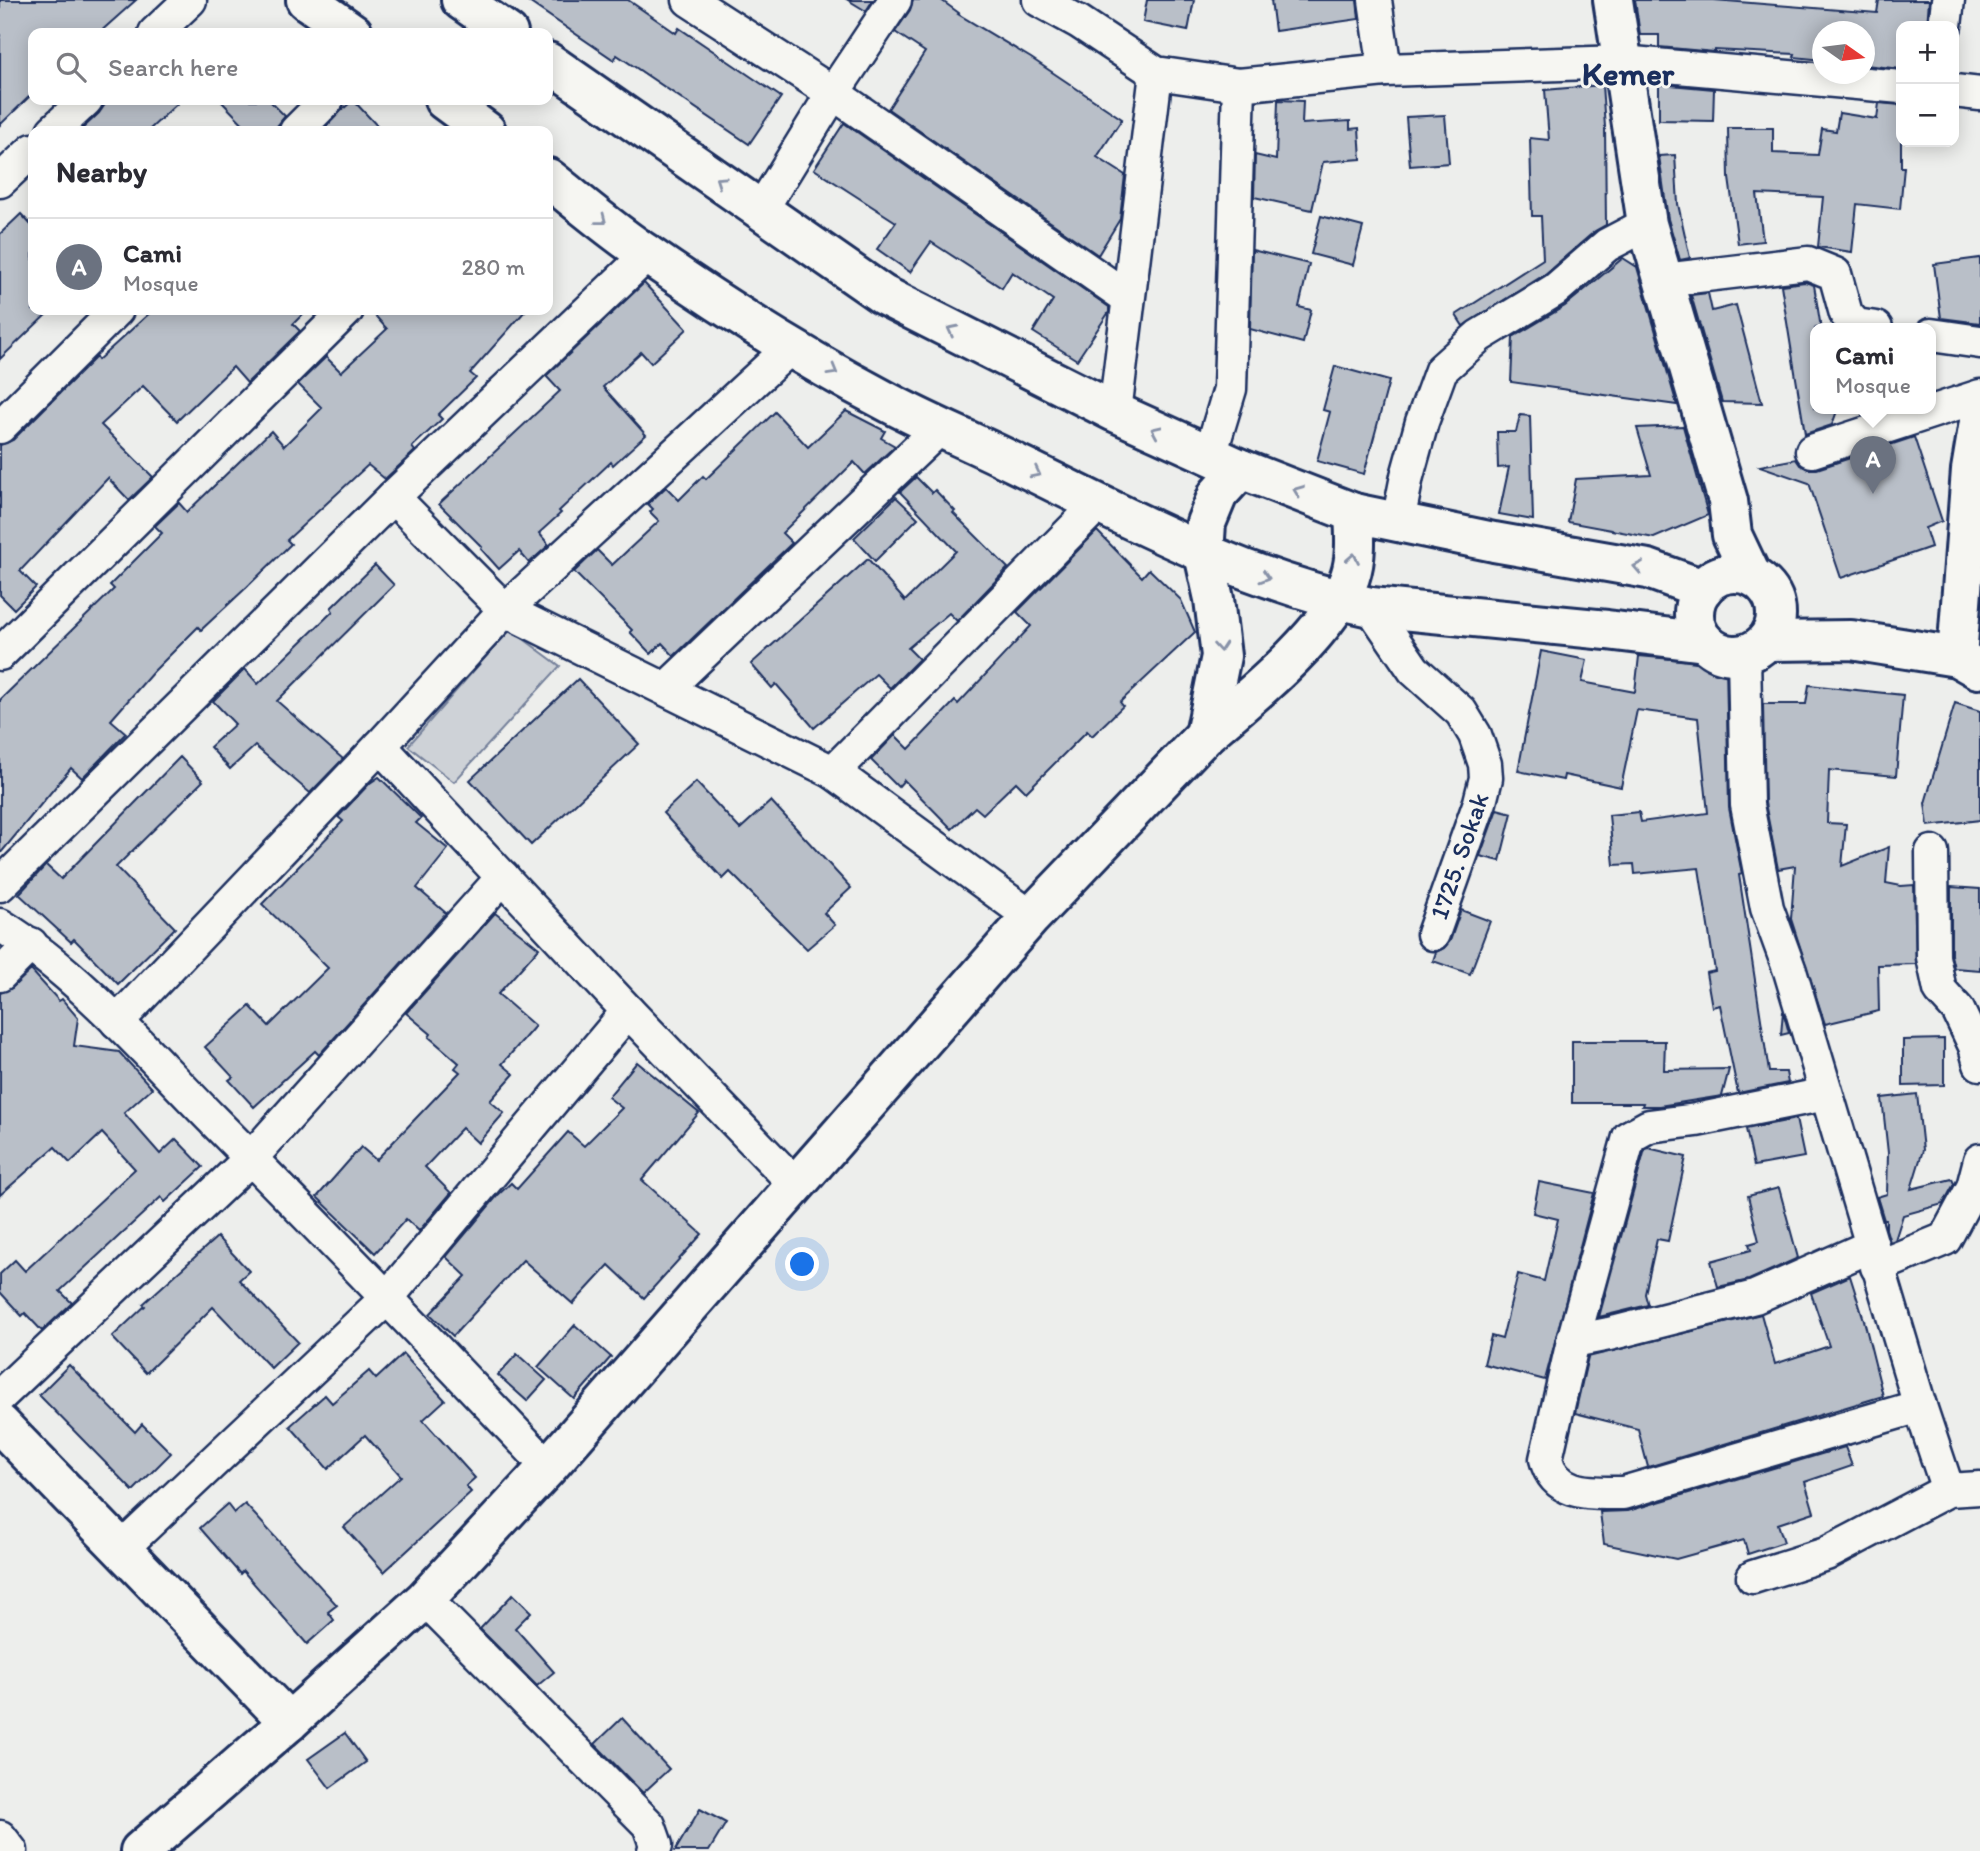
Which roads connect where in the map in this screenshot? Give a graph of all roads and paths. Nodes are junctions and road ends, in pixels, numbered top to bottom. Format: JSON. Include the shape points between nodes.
{"nodes":[{"id":1,"x":190,"y":0,"type":"edge"},
{"id":2,"x":306,"y":0,"type":"edge"},
{"id":3,"x":461,"y":0,"type":"edge"},
{"id":4,"x":690,"y":0,"type":"edge"},
{"id":5,"x":895,"y":0,"type":"edge"},
{"id":6,"x":1040,"y":0,"type":"edge"},
{"id":7,"x":1375,"y":0,"type":"edge"},
{"id":8,"x":1613,"y":0,"type":"edge"},
{"id":9,"x":1948,"y":0,"type":"edge"},
{"id":10,"x":1946,"y":21,"type":"edge"},
{"id":11,"x":160,"y":28,"type":"edge"},
{"id":12,"x":346,"y":28,"type":"edge"},
{"id":13,"x":501,"y":28,"type":"edge"},
{"id":14,"x":1622,"y":62,"type":"junction"},
{"id":15,"x":553,"y":65,"type":"edge"},
{"id":16,"x":1385,"y":70,"type":"junction"},
{"id":17,"x":1156,"y":73,"type":"junction"},
{"id":18,"x":1239,"y":85,"type":"junction"},
{"id":19,"x":1896,"y":87,"type":"edge"},
{"id":20,"x":1959,"y":92,"type":"edge"},
{"id":21,"x":833,"y":93,"type":"junction"},
{"id":22,"x":1980,"y":94,"type":"edge"},
{"id":23,"x":81,"y":105,"type":"edge"},
{"id":24,"x":322,"y":105,"type":"edge"},
{"id":25,"x":451,"y":105,"type":"edge"},
{"id":26,"x":58,"y":126,"type":"edge"},
{"id":27,"x":301,"y":126,"type":"edge"},
{"id":28,"x":479,"y":126,"type":"edge"},
{"id":29,"x":28,"y":155,"type":"edge"},
{"id":30,"x":0,"y":181,"type":"edge"},
{"id":31,"x":553,"y":182,"type":"edge"},
{"id":32,"x":761,"y":210,"type":"junction"},
{"id":33,"x":1647,"y":224,"type":"junction"},
{"id":34,"x":647,"y":255,"type":"junction"},
{"id":35,"x":1664,"y":280,"type":"junction"},
{"id":36,"x":1128,"y":298,"type":"junction"},
{"id":37,"x":112,"y":315,"type":"edge"},
{"id":38,"x":342,"y":315,"type":"edge"},
{"id":39,"x":1854,"y":323,"type":"edge"},
{"id":40,"x":1936,"y":336,"type":"edge"},
{"id":41,"x":1980,"y":342,"type":"edge"},
{"id":42,"x":791,"y":348,"type":"junction"},
{"id":43,"x":1980,"y":396,"type":"edge"},
{"id":44,"x":1936,"y":410,"type":"edge"},
{"id":45,"x":1115,"y":412,"type":"junction"},
{"id":46,"x":1925,"y":414,"type":"edge"},
{"id":47,"x":1980,"y":416,"type":"edge"},
{"id":48,"x":0,"y":428,"type":"edge"},
{"id":49,"x":939,"y":429,"type":"junction"},
{"id":50,"x":1812,"y":451,"type":"dead end"},
{"id":51,"x":1225,"y":462,"type":"junction"},
{"id":52,"x":393,"y":497,"type":"junction"},
{"id":53,"x":1097,"y":505,"type":"junction"},
{"id":54,"x":1354,"y":513,"type":"junction"},
{"id":55,"x":1398,"y":522,"type":"junction"},
{"id":56,"x":1732,"y":535,"type":"junction"},
{"id":57,"x":1204,"y":554,"type":"junction"},
{"id":58,"x":1751,"y":575,"type":"junction"},
{"id":59,"x":1708,"y":584,"type":"junction"},
{"id":60,"x":1355,"y":603,"type":"junction"},
{"id":61,"x":1775,"y":603,"type":"junction"},
{"id":62,"x":505,"y":610,"type":"junction"},
{"id":63,"x":1851,"y":640,"type":"junction"},
{"id":64,"x":1705,"y":642,"type":"junction"},
{"id":65,"x":1756,"y":647,"type":"junction"},
{"id":66,"x":0,"y":654,"type":"edge"},
{"id":67,"x":1972,"y":662,"type":"edge"},
{"id":68,"x":667,"y":688,"type":"junction"},
{"id":69,"x":1205,"y":735,"type":"junction"},
{"id":70,"x":380,"y":746,"type":"junction"},
{"id":71,"x":833,"y":772,"type":"junction"},
{"id":72,"x":1932,"y":852,"type":"dead end"},
{"id":73,"x":503,"y":877,"type":"junction"},
{"id":74,"x":0,"y":885,"type":"edge"},
{"id":75,"x":1031,"y":917,"type":"junction"},
{"id":76,"x":0,"y":925,"type":"edge"},
{"id":77,"x":1433,"y":934,"type":"dead end"},
{"id":78,"x":31,"y":944,"type":"junction"},
{"id":79,"x":0,"y":975,"type":"edge"},
{"id":80,"x":628,"y":1011,"type":"junction"},
{"id":81,"x":117,"y":1022,"type":"junction"},
{"id":82,"x":1980,"y":1064,"type":"edge"},
{"id":83,"x":1826,"y":1094,"type":"junction"},
{"id":84,"x":251,"y":1158,"type":"junction"},
{"id":85,"x":1980,"y":1160,"type":"edge"},
{"id":86,"x":795,"y":1184,"type":"junction"},
{"id":87,"x":1874,"y":1256,"type":"junction"},
{"id":88,"x":387,"y":1298,"type":"junction"},
{"id":89,"x":1573,"y":1341,"type":"junction"},
{"id":90,"x":0,"y":1396,"type":"edge"},
{"id":91,"x":1920,"y":1406,"type":"junction"},
{"id":92,"x":0,"y":1424,"type":"edge"},
{"id":93,"x":548,"y":1467,"type":"junction"},
{"id":94,"x":1980,"y":1488,"type":"edge"},
{"id":95,"x":1948,"y":1490,"type":"junction"},
{"id":96,"x":120,"y":1550,"type":"junction"},
{"id":97,"x":1753,"y":1577,"type":"dead end"},
{"id":98,"x":425,"y":1599,"type":"junction"},
{"id":99,"x":289,"y":1722,"type":"junction"},
{"id":100,"x":0,"y":1837,"type":"edge"},
{"id":101,"x":11,"y":1851,"type":"edge"},
{"id":102,"x":140,"y":1851,"type":"edge"},
{"id":103,"x":654,"y":1851,"type":"edge"}],
"edges":[{"from":1,"to":11,"type":"street"},
{"from":2,"to":12,"type":"street"},
{"from":3,"to":13,"type":"street"},
{"from":4,"to":21,"type":"street"},
{"from":5,"to":21,"type":"street"},
{"from":6,"to":17,"type":"street"},
{"from":7,"to":16,"type":"street"},
{"from":8,"to":14,"type":"street"},
{"from":9,"to":10,"type":"street"},
{"from":14,"to":16,"type":"street"},
{"from":14,"to":19,"type":"street"},
{"from":14,"to":33,"type":"street"},
{"from":32,"to":15,"type":"street","one_way":true},
{"from":16,"to":18,"type":"street"},
{"from":17,"to":18,"type":"street"},
{"from":17,"to":36,"type":"street"},
{"from":18,"to":51,"type":"street"},
{"from":20,"to":22,"type":"street"},
{"from":21,"to":32,"type":"street"},
{"from":21,"to":36,"type":"street"},
{"from":23,"to":26,"type":"street"},
{"from":24,"to":27,"type":"street"},
{"from":25,"to":28,"type":"street"},
{"from":29,"to":30,"type":"street"},
{"from":31,"to":34,"type":"street","one_way":true},
{"from":45,"to":32,"type":"street","one_way":true,"via":[[883,295]]},
{"from":33,"to":35,"type":"street"},
{"from":33,"to":55,"type":"street","via":[[1607,245],[1555,290],[1479,336],[1440,370]]},
{"from":34,"to":42,"type":"street"},
{"from":34,"to":52,"type":"street"},
{"from":35,"to":39,"type":"street","via":[[1808,263],[1835,274],[1846,314]]},
{"from":35,"to":56,"type":"street","via":[[1728,501]]},
{"from":36,"to":45,"type":"street"},
{"from":37,"to":48,"type":"street"},
{"from":38,"to":66,"type":"street"},
{"from":40,"to":41,"type":"street"},
{"from":42,"to":49,"type":"street","one_way":true},
{"from":42,"to":62,"type":"street"},
{"from":43,"to":44,"type":"street"},
{"from":51,"to":45,"type":"street","one_way":true},
{"from":46,"to":50,"type":"street"},
{"from":47,"to":67,"type":"street","via":[[1971,470]]},
{"from":49,"to":53,"type":"street","one_way":true},
{"from":49,"to":68,"type":"street"},
{"from":54,"to":51,"type":"street","one_way":true},
{"from":51,"to":57,"type":"street","via":[[1206,523]]},
{"from":52,"to":62,"type":"street"},
{"from":52,"to":74,"type":"street"},
{"from":53,"to":57,"type":"street"},
{"from":53,"to":71,"type":"street"},
{"from":54,"to":55,"type":"street"},
{"from":60,"to":54,"type":"street","one_way":true,"via":[[1350,576]]},
{"from":59,"to":55,"type":"street","one_way":true},
{"from":56,"to":58,"type":"street"},
{"from":56,"to":59,"type":"street"},
{"from":57,"to":60,"type":"street","one_way":true},
{"from":57,"to":69,"type":"street","one_way":true,"via":[[1222,656]]},
{"from":58,"to":59,"type":"street","via":[[1725,573]]},
{"from":58,"to":61,"type":"street","via":[[1771,591]]},
{"from":59,"to":64,"type":"street","via":[[1696,601],[1694,615]]},
{"from":60,"to":64,"type":"street"},
{"from":60,"to":69,"type":"street"},
{"from":60,"to":77,"type":"street","name":"1725. Sokak","via":[[1414,670],[1461,712],[1485,764],[1480,802]]},
{"from":61,"to":63,"type":"street"},
{"from":61,"to":65,"type":"street","via":[[1774,629]]},
{"from":62,"to":68,"type":"street"},
{"from":62,"to":70,"type":"street"},
{"from":63,"to":65,"type":"street"},
{"from":63,"to":67,"type":"street"},
{"from":64,"to":65,"type":"street","via":[[1730,655]]},
{"from":65,"to":83,"type":"street","via":[[1747,805],[1767,908]]},
{"from":68,"to":71,"type":"street"},
{"from":69,"to":75,"type":"street"},
{"from":70,"to":73,"type":"street"},
{"from":70,"to":81,"type":"street"},
{"from":71,"to":75,"type":"street"},
{"from":72,"to":82,"type":"street","via":[[1933,957],[1940,990],[1958,1010]]},
{"from":73,"to":80,"type":"street"},
{"from":73,"to":84,"type":"street"},
{"from":75,"to":86,"type":"street"},
{"from":76,"to":78,"type":"street"},
{"from":78,"to":79,"type":"street"},
{"from":78,"to":81,"type":"street"},
{"from":80,"to":86,"type":"street"},
{"from":80,"to":88,"type":"street"},
{"from":81,"to":84,"type":"street"},
{"from":83,"to":87,"type":"street"},
{"from":83,"to":89,"type":"street","via":[[1649,1126],[1629,1138]]},
{"from":84,"to":88,"type":"street"},
{"from":84,"to":90,"type":"street"},
{"from":85,"to":87,"type":"street","via":[[1973,1187],[1945,1239]]},
{"from":86,"to":93,"type":"street"},
{"from":87,"to":89,"type":"street","via":[[1755,1297]]},
{"from":87,"to":91,"type":"street"},
{"from":88,"to":93,"type":"street"},
{"from":88,"to":96,"type":"street"},
{"from":89,"to":91,"type":"street","via":[[1546,1459],[1549,1475],[1564,1486],[1588,1493],[1623,1493]]},
{"from":91,"to":95,"type":"street"},
{"from":92,"to":96,"type":"street"},
{"from":93,"to":98,"type":"street"},
{"from":94,"to":95,"type":"street"},
{"from":95,"to":97,"type":"street","via":[[1826,1554]]},
{"from":96,"to":99,"type":"street"},
{"from":98,"to":99,"type":"street"},
{"from":98,"to":103,"type":"street","via":[[649,1825]]},
{"from":99,"to":102,"type":"street"},
{"from":100,"to":101,"type":"street"}]}
